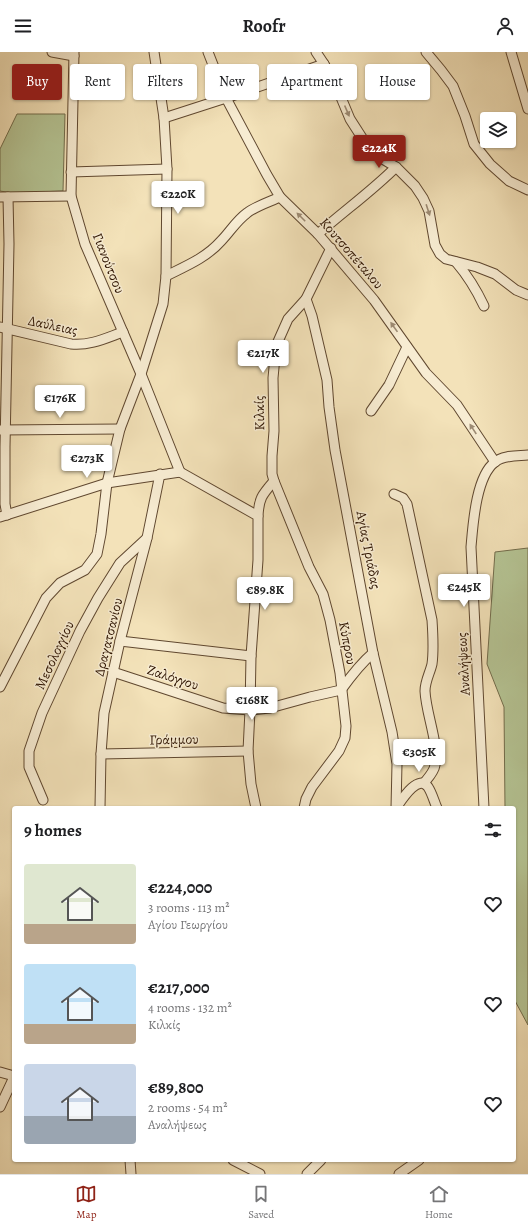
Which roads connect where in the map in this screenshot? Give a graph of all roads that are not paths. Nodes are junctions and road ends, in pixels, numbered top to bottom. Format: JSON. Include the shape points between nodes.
{"nodes":[{"id":1,"x":52,"y":52,"type":"edge"},
{"id":2,"x":154,"y":52,"type":"edge"},
{"id":3,"x":208,"y":52,"type":"edge"},
{"id":4,"x":316,"y":52,"type":"edge"},
{"id":5,"x":426,"y":52,"type":"edge"},
{"id":6,"x":511,"y":52,"type":"edge"},
{"id":7,"x":74,"y":54,"type":"edge"},
{"id":8,"x":213,"y":64,"type":"edge"},
{"id":9,"x":324,"y":64,"type":"edge"},
{"id":10,"x":220,"y":100,"type":"edge"},
{"id":11,"x":227,"y":100,"type":"edge"},
{"id":12,"x":341,"y":100,"type":"edge"},
{"id":13,"x":528,"y":107,"type":"edge"},
{"id":14,"x":164,"y":118,"type":"junction"},
{"id":15,"x":396,"y":167,"type":"junction"},
{"id":16,"x":167,"y":169,"type":"junction"},
{"id":17,"x":71,"y":172,"type":"junction"},
{"id":18,"x":528,"y":190,"type":"edge"},
{"id":19,"x":72,"y":196,"type":"junction"},
{"id":20,"x":4,"y":197,"type":"edge"},
{"id":21,"x":280,"y":197,"type":"junction"},
{"id":22,"x":318,"y":234,"type":"junction"},
{"id":23,"x":331,"y":248,"type":"junction"},
{"id":24,"x":455,"y":262,"type":"junction"},
{"id":25,"x":166,"y":276,"type":"junction"},
{"id":26,"x":528,"y":295,"type":"edge"},
{"id":27,"x":306,"y":299,"type":"junction"},
{"id":28,"x":484,"y":306,"type":"dead end"},
{"id":29,"x":4,"y":328,"type":"edge"},
{"id":30,"x":123,"y":332,"type":"junction"},
{"id":31,"x":407,"y":347,"type":"junction"},
{"id":32,"x":141,"y":374,"type":"junction"},
{"id":33,"x":371,"y":411,"type":"dead end"},
{"id":34,"x":120,"y":429,"type":"junction"},
{"id":35,"x":3,"y":430,"type":"edge"},
{"id":36,"x":528,"y":455,"type":"edge"},
{"id":37,"x":495,"y":462,"type":"junction"},
{"id":38,"x":180,"y":472,"type":"junction"},
{"id":39,"x":160,"y":474,"type":"junction"},
{"id":40,"x":274,"y":482,"type":"junction"},
{"id":41,"x":107,"y":483,"type":"junction"},
{"id":42,"x":394,"y":494,"type":"dead end"},
{"id":43,"x":3,"y":516,"type":"edge"},
{"id":44,"x":258,"y":516,"type":"junction"},
{"id":45,"x":147,"y":538,"type":"junction"},
{"id":46,"x":120,"y":641,"type":"junction"},
{"id":47,"x":374,"y":653,"type":"junction"},
{"id":48,"x":251,"y":656,"type":"junction"},
{"id":49,"x":113,"y":672,"type":"junction"},
{"id":50,"x":2,"y":674,"type":"edge"},
{"id":51,"x":0,"y":687,"type":"edge"},
{"id":52,"x":341,"y":690,"type":"junction"},
{"id":53,"x":250,"y":710,"type":"junction"},
{"id":54,"x":248,"y":751,"type":"junction"},
{"id":55,"x":101,"y":754,"type":"junction"},
{"id":56,"x":424,"y":783,"type":"junction"},
{"id":57,"x":43,"y":800,"type":"dead end"},
{"id":58,"x":100,"y":806,"type":"edge"},
{"id":59,"x":256,"y":806,"type":"edge"},
{"id":60,"x":304,"y":806,"type":"edge"},
{"id":61,"x":396,"y":806,"type":"edge"},
{"id":62,"x":398,"y":806,"type":"edge"},
{"id":63,"x":436,"y":806,"type":"edge"},
{"id":64,"x":484,"y":806,"type":"edge"},
{"id":65,"x":0,"y":1072,"type":"edge"},
{"id":66,"x":12,"y":1075,"type":"edge"},
{"id":67,"x":12,"y":1080,"type":"edge"},
{"id":68,"x":0,"y":1106,"type":"edge"},
{"id":69,"x":130,"y":1162,"type":"edge"},
{"id":70,"x":237,"y":1162,"type":"edge"},
{"id":71,"x":320,"y":1162,"type":"edge"},
{"id":72,"x":416,"y":1162,"type":"edge"},
{"id":73,"x":131,"y":1174,"type":"edge"},
{"id":74,"x":260,"y":1174,"type":"edge"},
{"id":75,"x":307,"y":1174,"type":"edge"},
{"id":76,"x":399,"y":1174,"type":"edge"}],
"edges":[{"from":1,"to":7,"type":"street"},
{"from":2,"to":14,"type":"street"},
{"from":3,"to":8,"type":"street","name":"Κουτσοπέταλου"},
{"from":4,"to":9,"type":"street"},
{"from":5,"to":18,"type":"street","via":[[453,86],[474,144],[490,164],[509,181]]},
{"from":6,"to":13,"type":"street"},
{"from":7,"to":17,"type":"street","name":"Γιανούτσου"},
{"from":10,"to":14,"type":"street"},
{"from":11,"to":21,"type":"street","name":"Κουτσοπέταλου"},
{"from":12,"to":15,"type":"street","one_way":true,"via":[[366,144]]},
{"from":14,"to":16,"type":"street"},
{"from":15,"to":22,"type":"street","via":[[375,188]]},
{"from":15,"to":24,"type":"street","one_way":true,"via":[[423,198],[429,211],[435,245],[440,254]]},
{"from":16,"to":17,"type":"street"},
{"from":16,"to":25,"type":"street"},
{"from":17,"to":19,"type":"street","name":"Γιανούτσου"},
{"from":19,"to":20,"type":"street"},
{"from":19,"to":30,"type":"street","name":"Γιανούτσου","via":[[85,244]]},
{"from":20,"to":29,"type":"street"},
{"from":22,"to":21,"type":"street","name":"Κουτσοπέταλου","one_way":true},
{"from":21,"to":25,"type":"street","via":[[248,212],[205,256]]},
{"from":22,"to":23,"type":"street","name":"Κουτσοπέταλου"},
{"from":23,"to":27,"type":"street","name":"Κιλκίς"},
{"from":31,"to":23,"type":"street","name":"Κουτσοπέταλου","one_way":true,"via":[[374,300]]},
{"from":24,"to":26,"type":"street","via":[[495,274],[516,290]]},
{"from":24,"to":28,"type":"street","via":[[473,284]]},
{"from":25,"to":32,"type":"street","via":[[163,304]]},
{"from":27,"to":40,"type":"street","name":"Κιλκίς","via":[[288,319],[276,346],[273,378]]},
{"from":27,"to":47,"type":"street","name":"Αγίας Τριάδας","via":[[327,380],[335,450]]},
{"from":29,"to":30,"type":"street","name":"Δαύλειας","via":[[80,345],[93,344]]},
{"from":29,"to":35,"type":"street"},
{"from":30,"to":32,"type":"street","name":"Γιανούτσου"},
{"from":31,"to":33,"type":"street","via":[[389,385]]},
{"from":37,"to":31,"type":"street","name":"Κουτσοπέταλου","one_way":true,"via":[[457,405],[426,373]]},
{"from":32,"to":34,"type":"street"},
{"from":32,"to":38,"type":"street","name":"Γιανούτσου"},
{"from":34,"to":35,"type":"street"},
{"from":34,"to":41,"type":"street"},
{"from":35,"to":43,"type":"street"},
{"from":36,"to":37,"type":"street"},
{"from":37,"to":64,"type":"street","name":"Αναλήψεως","via":[[488,469],[477,500],[471,547]]},
{"from":38,"to":39,"type":"street"},
{"from":38,"to":44,"type":"street"},
{"from":39,"to":41,"type":"street"},
{"from":39,"to":45,"type":"street","name":"Δραγατσανίου"},
{"from":40,"to":44,"type":"street","via":[[262,495]]},
{"from":40,"to":52,"type":"street","name":"Κύπρου","via":[[309,567],[323,594],[340,673]]},
{"from":41,"to":43,"type":"street"},
{"from":41,"to":50,"type":"street","via":[[97,554],[85,570],[60,583],[46,598]]},
{"from":42,"to":56,"type":"street","via":[[403,498],[407,504],[432,620],[432,664],[425,690],[435,749],[435,765]]},
{"from":44,"to":48,"type":"street","via":[[258,560]]},
{"from":45,"to":46,"type":"street","name":"Δραγατσανίου"},
{"from":45,"to":57,"type":"street","name":"Μεσολογγίου","via":[[120,563],[101,592],[42,713],[29,752],[29,767]]},
{"from":46,"to":48,"type":"street"},
{"from":46,"to":49,"type":"street","name":"Δραγατσανίου"},
{"from":47,"to":52,"type":"street","via":[[356,668]]},
{"from":47,"to":61,"type":"street","name":"Αγίας Τριάδας","via":[[397,764]]},
{"from":48,"to":53,"type":"street"},
{"from":49,"to":53,"type":"street","name":"Ζαλόγγου","via":[[224,708]]},
{"from":49,"to":55,"type":"street","name":"Δραγατσανίου","via":[[104,713]]},
{"from":50,"to":51,"type":"street"},
{"from":52,"to":53,"type":"street","name":"Ζαλόγγου","via":[[270,708]]},
{"from":52,"to":60,"type":"street","name":"Κύπρου","via":[[345,738],[339,751],[312,787]]},
{"from":53,"to":54,"type":"street"},
{"from":54,"to":55,"type":"street","name":"Γράμμου"},
{"from":54,"to":59,"type":"street"},
{"from":55,"to":58,"type":"street","name":"Δραγατσανίου"},
{"from":56,"to":62,"type":"street","via":[[415,785]]},
{"from":56,"to":63,"type":"street"},
{"from":65,"to":66,"type":"street"},
{"from":67,"to":68,"type":"street"},
{"from":69,"to":73,"type":"street"},
{"from":70,"to":74,"type":"street"},
{"from":71,"to":75,"type":"street"},
{"from":72,"to":76,"type":"street"}]}
